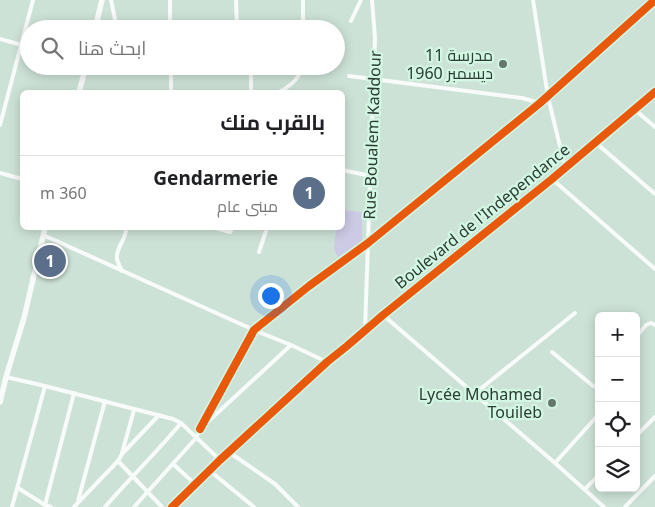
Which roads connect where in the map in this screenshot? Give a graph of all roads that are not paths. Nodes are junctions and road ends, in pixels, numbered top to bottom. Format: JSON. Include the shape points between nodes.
{"nodes":[{"id":1,"x":33,"y":0,"type":"edge"},
{"id":2,"x":102,"y":0,"type":"edge"},
{"id":3,"x":111,"y":0,"type":"edge"},
{"id":4,"x":170,"y":0,"type":"edge"},
{"id":5,"x":236,"y":0,"type":"edge"},
{"id":6,"x":303,"y":0,"type":"edge"},
{"id":7,"x":361,"y":0,"type":"edge"},
{"id":8,"x":372,"y":0,"type":"edge"},
{"id":9,"x":533,"y":0,"type":"edge"},
{"id":10,"x":655,"y":0,"type":"edge"},
{"id":11,"x":28,"y":20,"type":"edge"},
{"id":12,"x":97,"y":20,"type":"edge"},
{"id":13,"x":115,"y":20,"type":"edge"},
{"id":14,"x":170,"y":20,"type":"edge"},
{"id":15,"x":237,"y":20,"type":"edge"},
{"id":16,"x":303,"y":20,"type":"edge"},
{"id":17,"x":351,"y":21,"type":"dead end"},
{"id":18,"x":0,"y":39,"type":"edge"},
{"id":19,"x":20,"y":44,"type":"edge"},
{"id":20,"x":20,"y":52,"type":"edge"},
{"id":21,"x":84,"y":75,"type":"edge"},
{"id":22,"x":171,"y":75,"type":"edge"},
{"id":23,"x":251,"y":75,"type":"edge"},
{"id":24,"x":300,"y":75,"type":"edge"},
{"id":25,"x":349,"y":76,"type":"dead end"},
{"id":26,"x":373,"y":80,"type":"junction"},
{"id":27,"x":80,"y":90,"type":"edge"},
{"id":28,"x":171,"y":90,"type":"edge"},
{"id":29,"x":251,"y":90,"type":"edge"},
{"id":30,"x":286,"y":90,"type":"edge"},
{"id":31,"x":655,"y":92,"type":"edge"},
{"id":32,"x":548,"y":97,"type":"junction"},
{"id":33,"x":540,"y":103,"type":"junction"},
{"id":34,"x":634,"y":109,"type":"junction"},
{"id":35,"x":0,"y":125,"type":"edge"},
{"id":36,"x":655,"y":127,"type":"edge"},
{"id":37,"x":595,"y":142,"type":"junction"},
{"id":38,"x":565,"y":167,"type":"junction"},
{"id":39,"x":345,"y":171,"type":"edge"},
{"id":40,"x":0,"y":173,"type":"edge"},
{"id":41,"x":371,"y":176,"type":"junction"},
{"id":42,"x":20,"y":178,"type":"edge"},
{"id":43,"x":552,"y":179,"type":"junction"},
{"id":44,"x":655,"y":194,"type":"edge"},
{"id":45,"x":44,"y":230,"type":"edge"},
{"id":46,"x":126,"y":230,"type":"edge"},
{"id":47,"x":266,"y":230,"type":"edge"},
{"id":48,"x":43,"y":236,"type":"junction"},
{"id":49,"x":368,"y":243,"type":"junction"},
{"id":50,"x":259,"y":252,"type":"dead end"},
{"id":51,"x":655,"y":269,"type":"edge"},
{"id":52,"x":122,"y":271,"type":"junction"},
{"id":53,"x":575,"y":314,"type":"dead end"},
{"id":54,"x":382,"y":315,"type":"junction"},
{"id":55,"x":655,"y":325,"type":"edge"},
{"id":56,"x":254,"y":330,"type":"junction"},
{"id":57,"x":365,"y":330,"type":"junction"},
{"id":58,"x":640,"y":332,"type":"edge"},
{"id":59,"x":291,"y":345,"type":"junction"},
{"id":60,"x":552,"y":352,"type":"dead end"},
{"id":61,"x":327,"y":362,"type":"junction"},
{"id":62,"x":6,"y":377,"type":"junction"},
{"id":63,"x":45,"y":386,"type":"junction"},
{"id":64,"x":595,"y":387,"type":"edge"},
{"id":65,"x":74,"y":393,"type":"junction"},
{"id":66,"x":474,"y":394,"type":"junction"},
{"id":67,"x":0,"y":402,"type":"edge"},
{"id":68,"x":105,"y":402,"type":"junction"},
{"id":69,"x":134,"y":410,"type":"junction"},
{"id":70,"x":159,"y":415,"type":"junction"},
{"id":71,"x":655,"y":417,"type":"edge"},
{"id":72,"x":595,"y":419,"type":"edge"},
{"id":73,"x":181,"y":423,"type":"junction"},
{"id":74,"x":200,"y":429,"type":"junction"},
{"id":75,"x":640,"y":432,"type":"edge"},
{"id":76,"x":196,"y":438,"type":"junction"},
{"id":77,"x":229,"y":452,"type":"junction"},
{"id":78,"x":122,"y":454,"type":"junction"},
{"id":79,"x":220,"y":460,"type":"junction"},
{"id":80,"x":118,"y":461,"type":"junction"},
{"id":81,"x":556,"y":463,"type":"junction"},
{"id":82,"x":174,"y":464,"type":"junction"},
{"id":83,"x":210,"y":471,"type":"junction"},
{"id":84,"x":132,"y":476,"type":"junction"},
{"id":85,"x":655,"y":476,"type":"edge"},
{"id":86,"x":595,"y":480,"type":"edge"},
{"id":87,"x":651,"y":480,"type":"junction"},
{"id":88,"x":195,"y":484,"type":"junction"},
{"id":89,"x":655,"y":484,"type":"edge"},
{"id":90,"x":18,"y":488,"type":"junction"},
{"id":91,"x":585,"y":489,"type":"junction"},
{"id":92,"x":148,"y":492,"type":"junction"},
{"id":93,"x":77,"y":503,"type":"junction"},
{"id":94,"x":294,"y":503,"type":"junction"},
{"id":95,"x":45,"y":505,"type":"junction"},
{"id":96,"x":12,"y":507,"type":"edge"},
{"id":97,"x":51,"y":507,"type":"edge"},
{"id":98,"x":74,"y":507,"type":"edge"},
{"id":99,"x":106,"y":507,"type":"edge"},
{"id":100,"x":134,"y":507,"type":"edge"},
{"id":101,"x":162,"y":507,"type":"edge"},
{"id":102,"x":172,"y":507,"type":"edge"},
{"id":103,"x":254,"y":507,"type":"edge"},
{"id":104,"x":290,"y":507,"type":"edge"},
{"id":105,"x":298,"y":507,"type":"edge"},
{"id":106,"x":604,"y":507,"type":"edge"},
{"id":107,"x":625,"y":507,"type":"edge"}],
"edges":[{"from":1,"to":11,"type":"street"},
{"from":2,"to":12,"type":"street"},
{"from":3,"to":13,"type":"street"},
{"from":4,"to":14,"type":"street"},
{"from":5,"to":15,"type":"street"},
{"from":6,"to":16,"type":"street"},
{"from":7,"to":17,"type":"street"},
{"from":8,"to":26,"type":"street","name":"Rue Boualem Kaddour","via":[[375,38]]},
{"from":9,"to":32,"type":"street"},
{"from":10,"to":32,"type":"street"},
{"from":18,"to":19,"type":"street"},
{"from":20,"to":35,"type":"street"},
{"from":21,"to":27,"type":"street"},
{"from":22,"to":28,"type":"street"},
{"from":23,"to":29,"type":"street"},
{"from":24,"to":30,"type":"street"},
{"from":25,"to":26,"type":"street"},
{"from":26,"to":33,"type":"street"},
{"from":26,"to":41,"type":"street","name":"Rue Boualem Kaddour"},
{"from":31,"to":34,"type":"street","name":"Boulevard de l'Independance"},
{"from":32,"to":33,"type":"street"},
{"from":32,"to":38,"type":"street"},
{"from":33,"to":49,"type":"street"},
{"from":34,"to":36,"type":"street"},
{"from":34,"to":37,"type":"street","name":"Boulevard de l'Independance"},
{"from":37,"to":38,"type":"street","name":"Boulevard de l'Independance"},
{"from":37,"to":44,"type":"street"},
{"from":38,"to":43,"type":"street","name":"Boulevard de l'Independance"},
{"from":39,"to":41,"type":"street"},
{"from":40,"to":42,"type":"street"},
{"from":41,"to":49,"type":"street","name":"Rue Boualem Kaddour"},
{"from":43,"to":51,"type":"street"},
{"from":43,"to":54,"type":"street","name":"Boulevard de l'Independance"},
{"from":45,"to":48,"type":"street"},
{"from":46,"to":52,"type":"street","via":[[117,254]]},
{"from":47,"to":50,"type":"street"},
{"from":48,"to":52,"type":"street"},
{"from":48,"to":62,"type":"street"},
{"from":49,"to":56,"type":"street"},
{"from":49,"to":57,"type":"street","name":"Rue Boualem Kaddour"},
{"from":52,"to":56,"type":"street"},
{"from":53,"to":66,"type":"street"},
{"from":54,"to":57,"type":"street","name":"Boulevard de l'Independance"},
{"from":54,"to":66,"type":"street"},
{"from":55,"to":58,"type":"street","via":[[647,324]]},
{"from":56,"to":59,"type":"street"},
{"from":56,"to":74,"type":"street"},
{"from":57,"to":61,"type":"street","name":"Boulevard de l'Independance"},
{"from":59,"to":61,"type":"street"},
{"from":59,"to":74,"type":"street"},
{"from":60,"to":64,"type":"street"},
{"from":61,"to":77,"type":"street","name":"Boulevard de l'Independance"},
{"from":62,"to":63,"type":"street"},
{"from":62,"to":67,"type":"street"},
{"from":63,"to":65,"type":"street"},
{"from":63,"to":90,"type":"street"},
{"from":65,"to":68,"type":"street"},
{"from":65,"to":95,"type":"street"},
{"from":66,"to":81,"type":"street"},
{"from":68,"to":69,"type":"street"},
{"from":68,"to":93,"type":"street"},
{"from":69,"to":70,"type":"street"},
{"from":69,"to":78,"type":"street"},
{"from":70,"to":73,"type":"street"},
{"from":70,"to":78,"type":"street"},
{"from":71,"to":75,"type":"street"},
{"from":72,"to":81,"type":"street"},
{"from":73,"to":76,"type":"street"},
{"from":73,"to":84,"type":"street"},
{"from":74,"to":76,"type":"street"},
{"from":76,"to":79,"type":"street"},
{"from":76,"to":82,"type":"street"},
{"from":77,"to":79,"type":"street","name":"Boulevard de l'Independance"},
{"from":77,"to":94,"type":"street","via":[[275,484]]},
{"from":78,"to":80,"type":"street"},
{"from":79,"to":83,"type":"street","name":"Boulevard de l'Independance"},
{"from":80,"to":84,"type":"street"},
{"from":80,"to":93,"type":"street"},
{"from":81,"to":91,"type":"street"},
{"from":82,"to":88,"type":"street"},
{"from":82,"to":92,"type":"street"},
{"from":83,"to":88,"type":"street","name":"Boulevard de l'Independance"},
{"from":83,"to":103,"type":"street"},
{"from":84,"to":92,"type":"street"},
{"from":84,"to":99,"type":"street"},
{"from":85,"to":87,"type":"street"},
{"from":86,"to":91,"type":"street"},
{"from":87,"to":89,"type":"street"},
{"from":87,"to":107,"type":"street"},
{"from":88,"to":102,"type":"street","name":"Boulevard de l'Independance"},
{"from":90,"to":95,"type":"street"},
{"from":90,"to":96,"type":"street"},
{"from":91,"to":106,"type":"street"},
{"from":92,"to":100,"type":"street"},
{"from":92,"to":101,"type":"street"},
{"from":93,"to":98,"type":"street"},
{"from":94,"to":104,"type":"street"},
{"from":94,"to":105,"type":"street"},
{"from":95,"to":97,"type":"street"}]}
